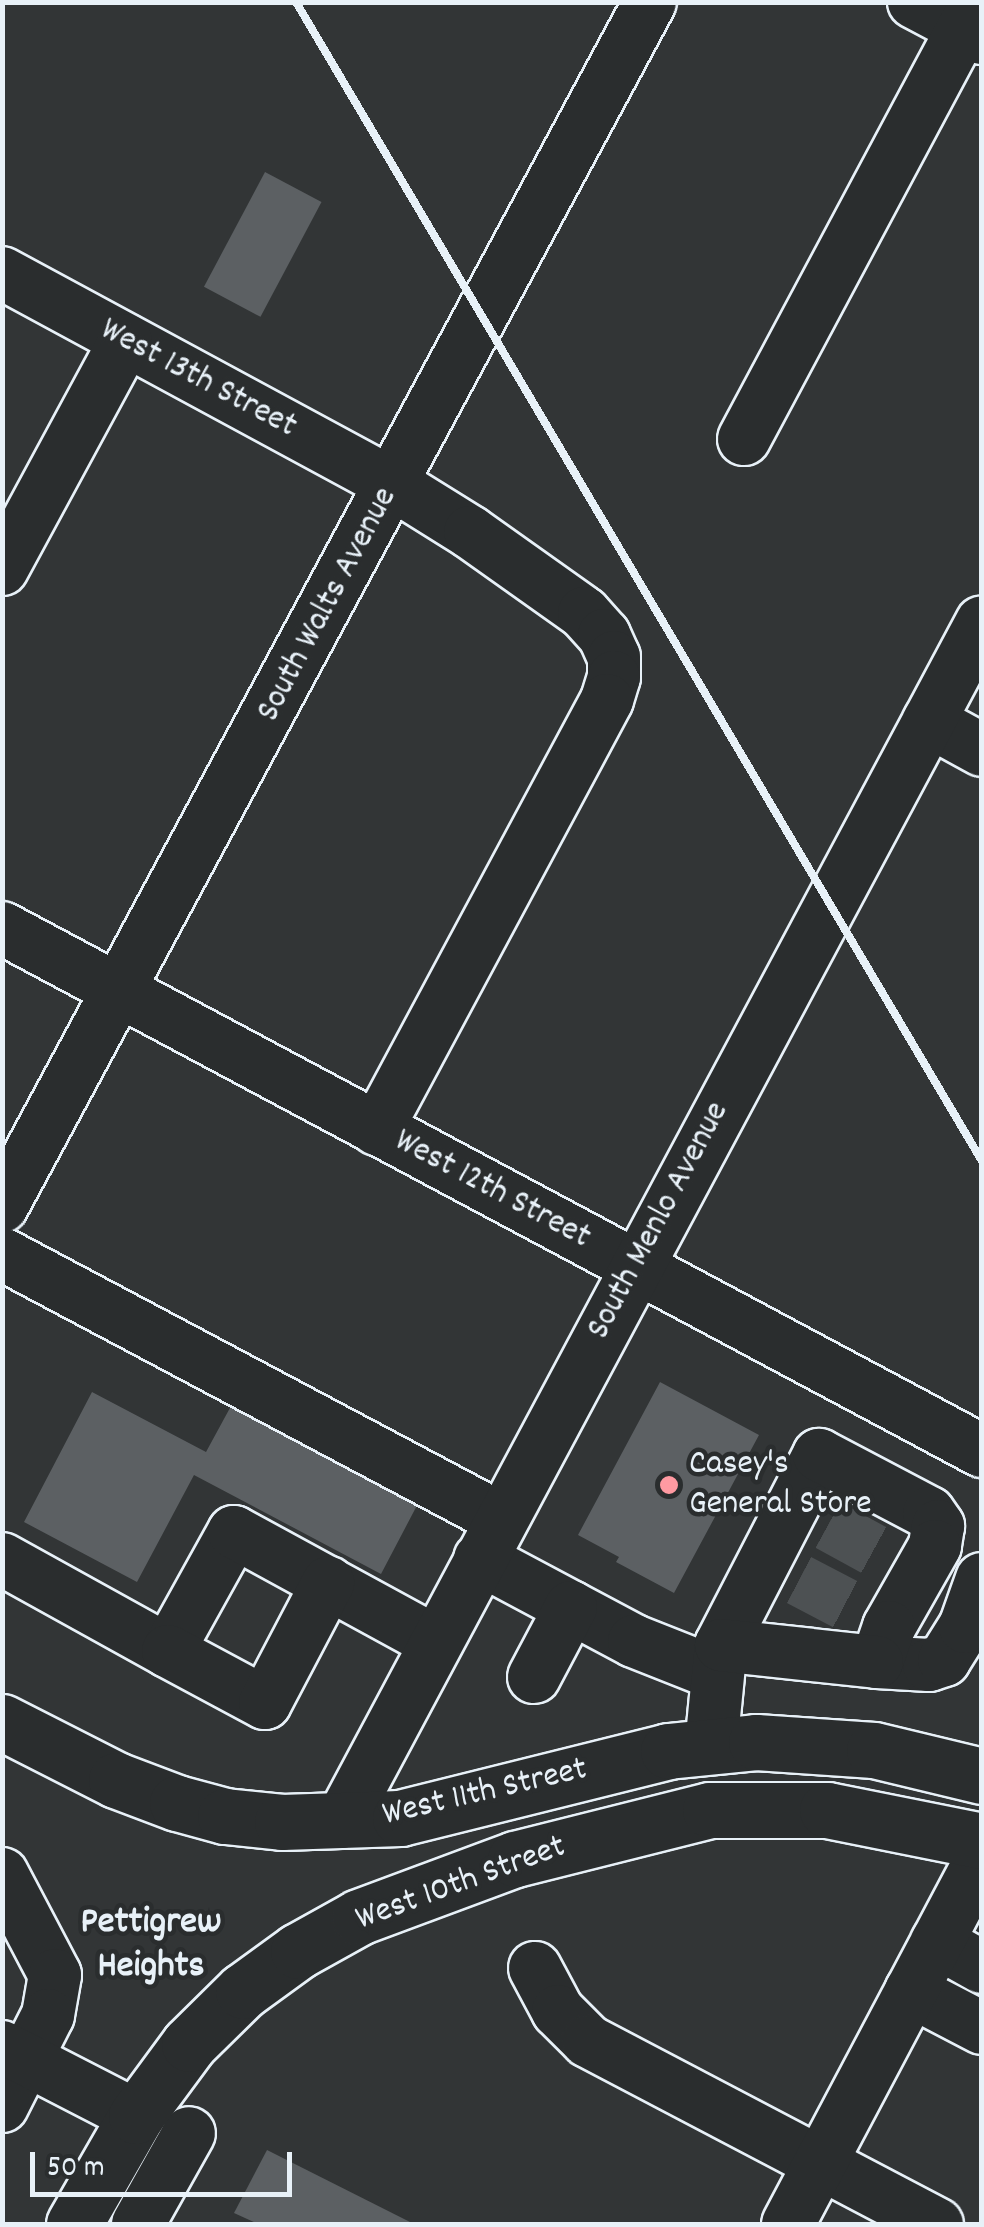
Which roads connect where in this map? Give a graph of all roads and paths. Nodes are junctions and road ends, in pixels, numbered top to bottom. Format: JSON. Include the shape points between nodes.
{"nodes":[{"id":1,"x":650,"y":2,"type":"edge"},
{"id":2,"x":914,"y":2,"type":"edge"},
{"id":3,"x":974,"y":23,"type":"edge"},
{"id":4,"x":2,"y":273,"type":"edge"},
{"id":5,"x":126,"y":340,"type":"junction"},
{"id":6,"x":744,"y":439,"type":"dead end"},
{"id":7,"x":393,"y":484,"type":"junction"},
{"id":8,"x":2,"y":569,"type":"edge"},
{"id":9,"x":982,"y":622,"type":"edge"},
{"id":10,"x":929,"y":722,"type":"junction"},
{"id":11,"x":982,"y":750,"type":"edge"},
{"id":12,"x":2,"y":928,"type":"edge"},
{"id":13,"x":119,"y":991,"type":"junction"},
{"id":14,"x":377,"y":1129,"type":"junction"},
{"id":15,"x":2,"y":1206,"type":"edge"},
{"id":16,"x":2,"y":1254,"type":"edge"},
{"id":17,"x":634,"y":1266,"type":"junction"},
{"id":18,"x":982,"y":1450,"type":"edge"},
{"id":19,"x":490,"y":1539,"type":"junction"},
{"id":20,"x":2,"y":1559,"type":"edge"},
{"id":21,"x":982,"y":1578,"type":"edge"},
{"id":22,"x":328,"y":1583,"type":"junction"},
{"id":23,"x":571,"y":1607,"type":"junction"},
{"id":24,"x":878,"y":1635,"type":"junction"},
{"id":25,"x":436,"y":1642,"type":"junction"},
{"id":26,"x":168,"y":1651,"type":"junction"},
{"id":27,"x":718,"y":1659,"type":"junction"},
{"id":28,"x":534,"y":1677,"type":"dead end"},
{"id":29,"x":2,"y":1722,"type":"edge"},
{"id":30,"x":711,"y":1747,"type":"junction"},
{"id":31,"x":982,"y":1776,"type":"edge"},
{"id":32,"x":341,"y":1822,"type":"junction"},
{"id":33,"x":982,"y":1841,"type":"edge"},
{"id":34,"x":982,"y":1857,"type":"edge"},
{"id":35,"x":2,"y":1874,"type":"edge"},
{"id":36,"x":937,"y":1942,"type":"junction"},
{"id":37,"x":982,"y":1967,"type":"edge"},
{"id":38,"x":535,"y":1968,"type":"dead end"},
{"id":39,"x":911,"y":1991,"type":"junction"},
{"id":40,"x":982,"y":2028,"type":"edge"},
{"id":41,"x":14,"y":2053,"type":"edge"},
{"id":42,"x":2,"y":2106,"type":"edge"},
{"id":43,"x":136,"y":2116,"type":"junction"},
{"id":44,"x":189,"y":2132,"type":"dead end"},
{"id":45,"x":820,"y":2164,"type":"junction"},
{"id":46,"x":74,"y":2224,"type":"edge"},
{"id":47,"x":138,"y":2224,"type":"edge"},
{"id":48,"x":788,"y":2224,"type":"edge"},
{"id":49,"x":938,"y":2224,"type":"edge"}],
"edges":[{"from":1,"to":7,"type":"street","name":"South Walts Avenue"},
{"from":2,"to":3,"type":"street"},
{"from":3,"to":6,"type":"street"},
{"from":4,"to":5,"type":"street","name":"West 13th Street"},
{"from":5,"to":7,"type":"street","name":"West 13th Street"},
{"from":5,"to":8,"type":"street"},
{"from":7,"to":13,"type":"street","name":"South Walts Avenue"},
{"from":7,"to":14,"type":"street","name":"West 13th Street","via":[[584,613],[604,635],[614,678]]},
{"from":9,"to":10,"type":"street","name":"South Menlo Avenue"},
{"from":10,"to":11,"type":"street"},
{"from":10,"to":17,"type":"street","name":"South Menlo Avenue"},
{"from":12,"to":13,"type":"street","name":"West 12th Street"},
{"from":13,"to":14,"type":"street","name":"West 12th Street"},
{"from":13,"to":15,"type":"street","name":"South Walts Avenue"},
{"from":14,"to":17,"type":"street","name":"West 12th Street"},
{"from":16,"to":19,"type":"street"},
{"from":17,"to":18,"type":"street","name":"West 12th Street"},
{"from":17,"to":19,"type":"street","name":"South Menlo Avenue"},
{"from":19,"to":23,"type":"street"},
{"from":19,"to":25,"type":"street","name":"South Menlo Avenue"},
{"from":20,"to":26,"type":"street"},
{"from":21,"to":24,"type":"street","via":[[965,1627],[944,1660],[929,1665]]},
{"from":22,"to":25,"type":"street"},
{"from":22,"to":26,"type":"street","via":[[234,1532]]},
{"from":22,"to":26,"type":"street","via":[[265,1702]]},
{"from":23,"to":27,"type":"street","via":[[634,1641]]},
{"from":23,"to":28,"type":"street"},
{"from":24,"to":27,"type":"street"},
{"from":24,"to":27,"type":"street","via":[[908,1568],[935,1546],[938,1526],[929,1513],[819,1455],[810,1516],[781,1571]]},
{"from":25,"to":32,"type":"street","name":"South Menlo Avenue"},
{"from":27,"to":30,"type":"street"},
{"from":29,"to":32,"type":"main road","name":"West 11th Street","via":[[177,1803],[225,1816]]},
{"from":30,"to":31,"type":"main road","name":"West 11th Street","via":[[756,1742],[874,1750]]},
{"from":30,"to":32,"type":"main road","name":"West 11th Street","via":[[626,1760],[400,1818]]},
{"from":33,"to":43,"type":"main road","name":"West 10th Street","via":[[828,1810],[710,1810],[469,1874],[359,1917],[284,1961],[189,2044]]},
{"from":34,"to":36,"type":"street"},
{"from":35,"to":41,"type":"street","via":[[54,1976],[48,2015]]},
{"from":36,"to":37,"type":"street"},
{"from":36,"to":39,"type":"street"},
{"from":38,"to":45,"type":"street","via":[[558,2011],[588,2041]]},
{"from":39,"to":40,"type":"street"},
{"from":39,"to":45,"type":"street"},
{"from":41,"to":42,"type":"street"},
{"from":41,"to":43,"type":"street"},
{"from":43,"to":46,"type":"main road","name":"West 10th Street"},
{"from":44,"to":47,"type":"street"},
{"from":45,"to":48,"type":"street"},
{"from":45,"to":49,"type":"street"}]}
